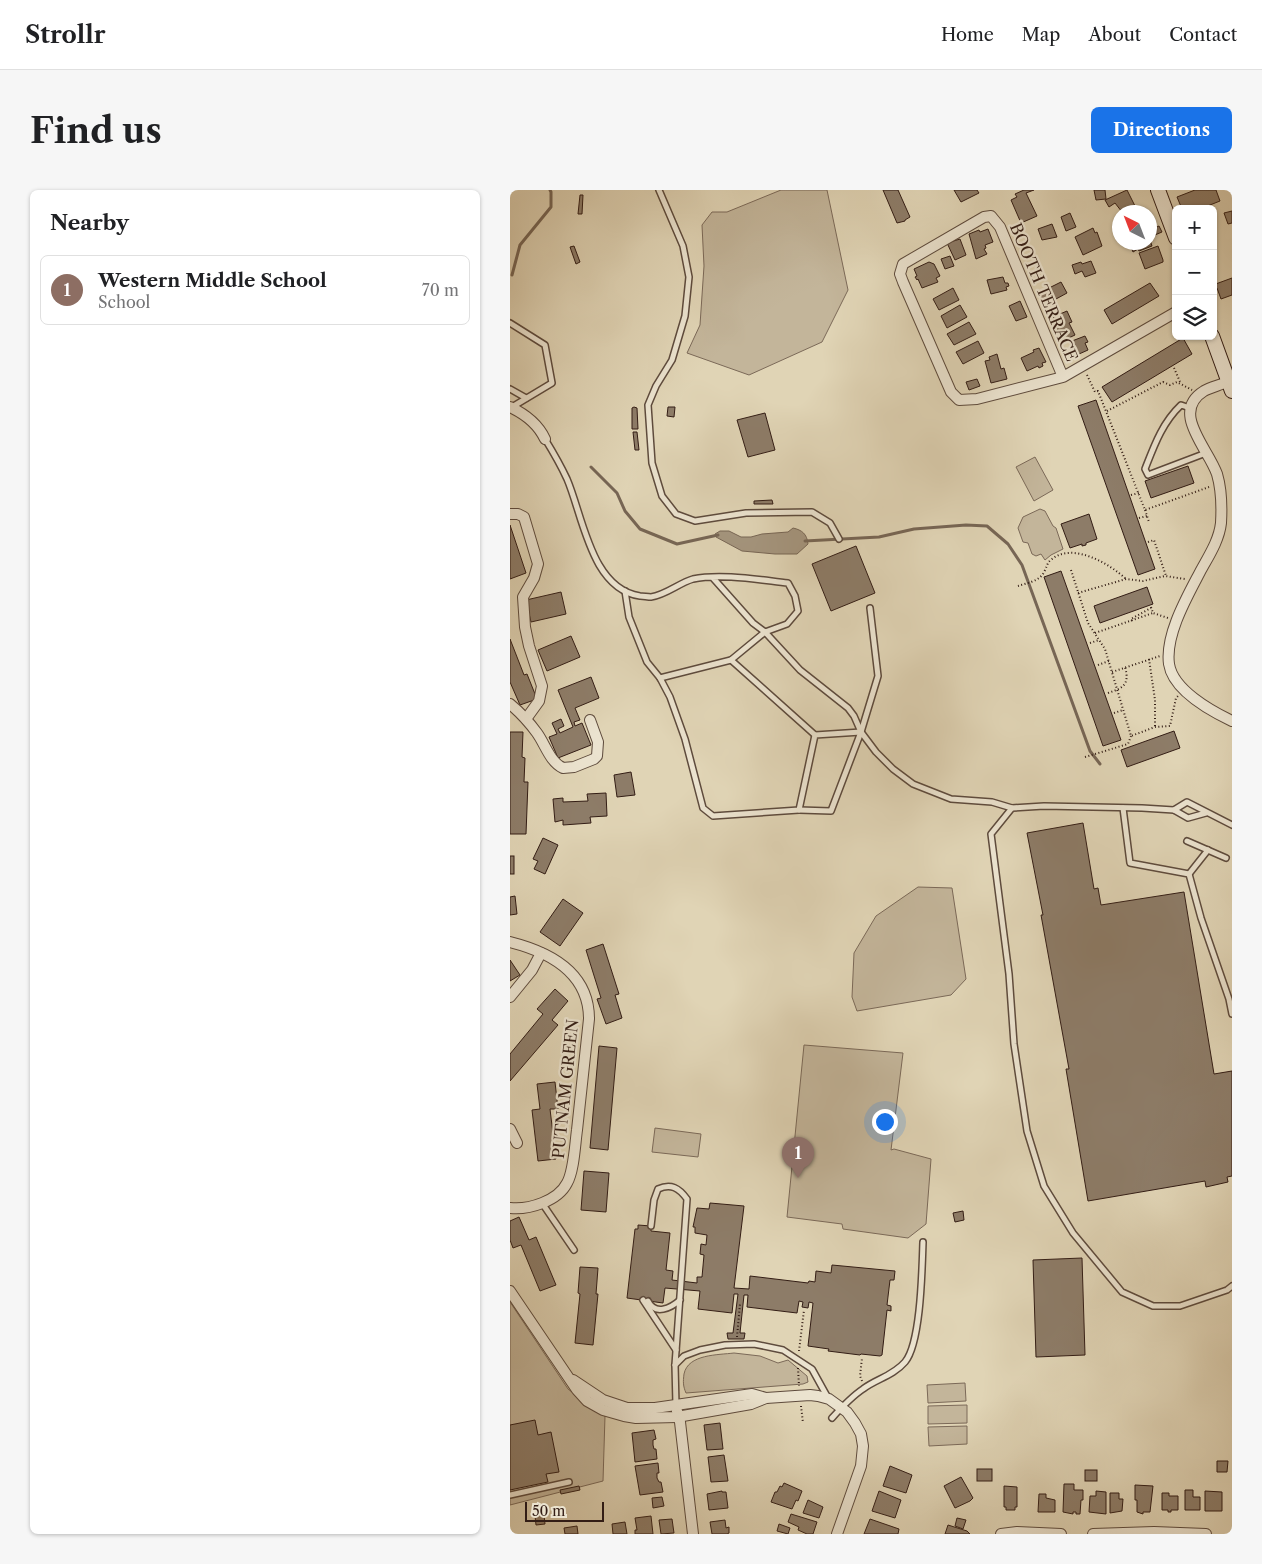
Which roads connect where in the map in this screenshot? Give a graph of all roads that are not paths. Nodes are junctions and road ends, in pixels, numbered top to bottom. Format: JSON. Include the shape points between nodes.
{"nodes":[{"id":1,"x":659,"y":190,"type":"edge"},
{"id":2,"x":1158,"y":190,"type":"edge"},
{"id":3,"x":1172,"y":227,"type":"edge"},
{"id":4,"x":1172,"y":314,"type":"edge"},
{"id":5,"x":510,"y":324,"type":"edge"},
{"id":6,"x":1213,"y":340,"type":"edge"},
{"id":7,"x":1064,"y":377,"type":"junction"},
{"id":8,"x":1230,"y":386,"type":"edge"},
{"id":9,"x":510,"y":389,"type":"edge"},
{"id":10,"x":526,"y":398,"type":"junction"},
{"id":11,"x":511,"y":407,"type":"edge"},
{"id":12,"x":1190,"y":408,"type":"junction"},
{"id":13,"x":545,"y":439,"type":"joint"},
{"id":14,"x":1207,"y":453,"type":"junction"},
{"id":15,"x":510,"y":514,"type":"edge"},
{"id":16,"x":839,"y":539,"type":"dead end"},
{"id":17,"x":713,"y":578,"type":"junction"},
{"id":18,"x":625,"y":591,"type":"junction"},
{"id":19,"x":870,"y":608,"type":"dead end"},
{"id":20,"x":765,"y":632,"type":"junction"},
{"id":21,"x":731,"y":660,"type":"junction"},
{"id":22,"x":660,"y":678,"type":"junction"},
{"id":23,"x":510,"y":704,"type":"edge"},
{"id":24,"x":526,"y":719,"type":"junction"},
{"id":25,"x":590,"y":720,"type":"dead end"},
{"id":26,"x":1232,"y":721,"type":"edge"},
{"id":27,"x":861,"y":732,"type":"junction"},
{"id":28,"x":815,"y":735,"type":"junction"},
{"id":29,"x":1012,"y":808,"type":"junction"},
{"id":30,"x":1123,"y":808,"type":"junction"},
{"id":31,"x":799,"y":810,"type":"junction"},
{"id":32,"x":1174,"y":810,"type":"junction"},
{"id":33,"x":1206,"y":813,"type":"junction"},
{"id":34,"x":1232,"y":825,"type":"edge"},
{"id":35,"x":1187,"y":840,"type":"dead end"},
{"id":36,"x":1208,"y":850,"type":"junction"},
{"id":37,"x":1226,"y":858,"type":"dead end"},
{"id":38,"x":1189,"y":874,"type":"junction"},
{"id":39,"x":510,"y":942,"type":"edge"},
{"id":40,"x":541,"y":953,"type":"junction"},
{"id":41,"x":510,"y":997,"type":"edge"},
{"id":42,"x":1232,"y":1014,"type":"edge"},
{"id":43,"x":510,"y":1129,"type":"edge"},
{"id":44,"x":517,"y":1143,"type":"dead end"},
{"id":45,"x":541,"y":1203,"type":"junction"},
{"id":46,"x":510,"y":1208,"type":"edge"},
{"id":47,"x":651,"y":1226,"type":"dead end"},
{"id":48,"x":923,"y":1242,"type":"dead end"},
{"id":49,"x":574,"y":1250,"type":"dead end"},
{"id":50,"x":1232,"y":1286,"type":"edge"},
{"id":51,"x":510,"y":1291,"type":"edge"},
{"id":52,"x":680,"y":1300,"type":"junction"},
{"id":53,"x":676,"y":1351,"type":"junction"},
{"id":54,"x":675,"y":1365,"type":"junction"},
{"id":55,"x":570,"y":1378,"type":"junction"},
{"id":56,"x":766,"y":1398,"type":"junction"},
{"id":57,"x":829,"y":1399,"type":"junction"},
{"id":58,"x":676,"y":1405,"type":"junction"},
{"id":59,"x":841,"y":1408,"type":"junction"},
{"id":60,"x":678,"y":1417,"type":"junction"},
{"id":61,"x":832,"y":1418,"type":"dead end"},
{"id":62,"x":569,"y":1482,"type":"dead end"},
{"id":63,"x":510,"y":1495,"type":"edge"},
{"id":64,"x":693,"y":1534,"type":"edge"},
{"id":65,"x":836,"y":1534,"type":"edge"},
{"id":66,"x":1002,"y":1534,"type":"edge"},
{"id":67,"x":1061,"y":1534,"type":"edge"},
{"id":68,"x":1093,"y":1534,"type":"edge"},
{"id":69,"x":1206,"y":1534,"type":"edge"}],
"edges":[{"from":1,"to":16,"type":"lane","via":[[683,246],[689,276],[685,316],[672,360],[648,405],[652,463],[662,496],[676,514],[695,520],[746,513],[812,512],[830,523]]},
{"from":2,"to":3,"type":"main road"},
{"from":4,"to":7,"type":"street"},
{"from":5,"to":10,"type":"lane","via":[[545,345],[552,382]]},
{"from":6,"to":8,"type":"main road"},
{"from":7,"to":7,"type":"street","name":"BOOTH TERRACE","via":[[1000,227],[991,216],[984,217],[901,267],[903,282],[943,375],[959,400],[977,399]]},
{"from":8,"to":12,"type":"street","via":[[1200,394]]},
{"from":9,"to":10,"type":"lane"},
{"from":10,"to":11,"type":"lane"},
{"from":11,"to":13,"type":"street","via":[[535,424]]},
{"from":12,"to":14,"type":"street","via":[[1189,418]]},
{"from":12,"to":14,"type":"lane","via":[[1181,405],[1166,422],[1144,469],[1148,474]]},
{"from":13,"to":18,"type":"lane","via":[[567,479],[591,550],[608,578]]},
{"from":14,"to":26,"type":"street","via":[[1222,501],[1220,529],[1176,620],[1169,666],[1185,690],[1204,706]]},
{"from":15,"to":24,"type":"street","via":[[524,517],[537,561],[536,574],[522,600],[529,646],[542,690],[539,701]]},
{"from":17,"to":18,"type":"lane","via":[[693,579],[651,597]]},
{"from":17,"to":20,"type":"lane"},
{"from":17,"to":20,"type":"lane","via":[[788,583],[798,611],[787,624]]},
{"from":18,"to":22,"type":"lane","via":[[628,617],[647,662]]},
{"from":19,"to":27,"type":"lane","via":[[878,676]]},
{"from":20,"to":21,"type":"lane"},
{"from":20,"to":27,"type":"lane","via":[[800,670],[848,708]]},
{"from":21,"to":22,"type":"lane"},
{"from":21,"to":28,"type":"lane"},
{"from":22,"to":31,"type":"lane","via":[[685,739],[703,808],[713,816]]},
{"from":23,"to":24,"type":"street"},
{"from":24,"to":25,"type":"street","via":[[554,762],[566,768],[597,756],[598,742]]},
{"from":27,"to":28,"type":"lane"},
{"from":27,"to":29,"type":"lane","via":[[893,769],[913,784],[951,799],[992,802]]},
{"from":27,"to":31,"type":"lane","via":[[832,811]]},
{"from":28,"to":31,"type":"lane"},
{"from":29,"to":30,"type":"lane"},
{"from":29,"to":50,"type":"lane","via":[[992,834],[1014,1044],[1027,1131],[1044,1186],[1073,1233],[1122,1292],[1153,1306],[1180,1306]]},
{"from":30,"to":32,"type":"lane"},
{"from":30,"to":38,"type":"lane","via":[[1130,863]]},
{"from":32,"to":33,"type":"lane","via":[[1188,818]]},
{"from":32,"to":33,"type":"lane","via":[[1187,802]]},
{"from":33,"to":34,"type":"lane"},
{"from":35,"to":36,"type":"lane"},
{"from":36,"to":37,"type":"lane"},
{"from":36,"to":38,"type":"lane"},
{"from":38,"to":42,"type":"lane"},
{"from":39,"to":40,"type":"street","name":"PUTNAM GREEN"},
{"from":40,"to":41,"type":"street"},
{"from":40,"to":45,"type":"street","name":"PUTNAM GREEN","via":[[568,969],[583,991],[589,1012],[576,1143],[569,1179],[559,1193]]},
{"from":43,"to":44,"type":"street"},
{"from":45,"to":46,"type":"street","name":"PUTNAM GREEN"},
{"from":45,"to":49,"type":"lane"},
{"from":47,"to":52,"type":"lane","via":[[658,1189],[666,1185],[683,1193],[687,1200]]},
{"from":48,"to":59,"type":"lane","via":[[914,1339],[906,1362],[889,1376],[864,1388]]},
{"from":51,"to":55,"type":"street"},
{"from":52,"to":53,"type":"lane"},
{"from":52,"to":53,"type":"lane","via":[[663,1309],[657,1309],[646,1301]]},
{"from":53,"to":54,"type":"lane"},
{"from":54,"to":57,"type":"lane","via":[[684,1356],[725,1345],[754,1344],[783,1350],[812,1369]]},
{"from":54,"to":58,"type":"lane"},
{"from":55,"to":58,"type":"street","via":[[603,1400],[627,1408]]},
{"from":55,"to":60,"type":"street","via":[[587,1401],[603,1410],[636,1418]]},
{"from":56,"to":57,"type":"street","via":[[810,1395]]},
{"from":56,"to":58,"type":"street","via":[[752,1394]]},
{"from":56,"to":60,"type":"street","via":[[751,1404]]},
{"from":57,"to":59,"type":"street"},
{"from":58,"to":60,"type":"street"},
{"from":59,"to":61,"type":"lane"},
{"from":59,"to":65,"type":"street","via":[[860,1434],[863,1446],[862,1463]]},
{"from":60,"to":64,"type":"street"},
{"from":62,"to":63,"type":"lane"},
{"from":66,"to":67,"type":"street"},
{"from":68,"to":69,"type":"street"}]}
